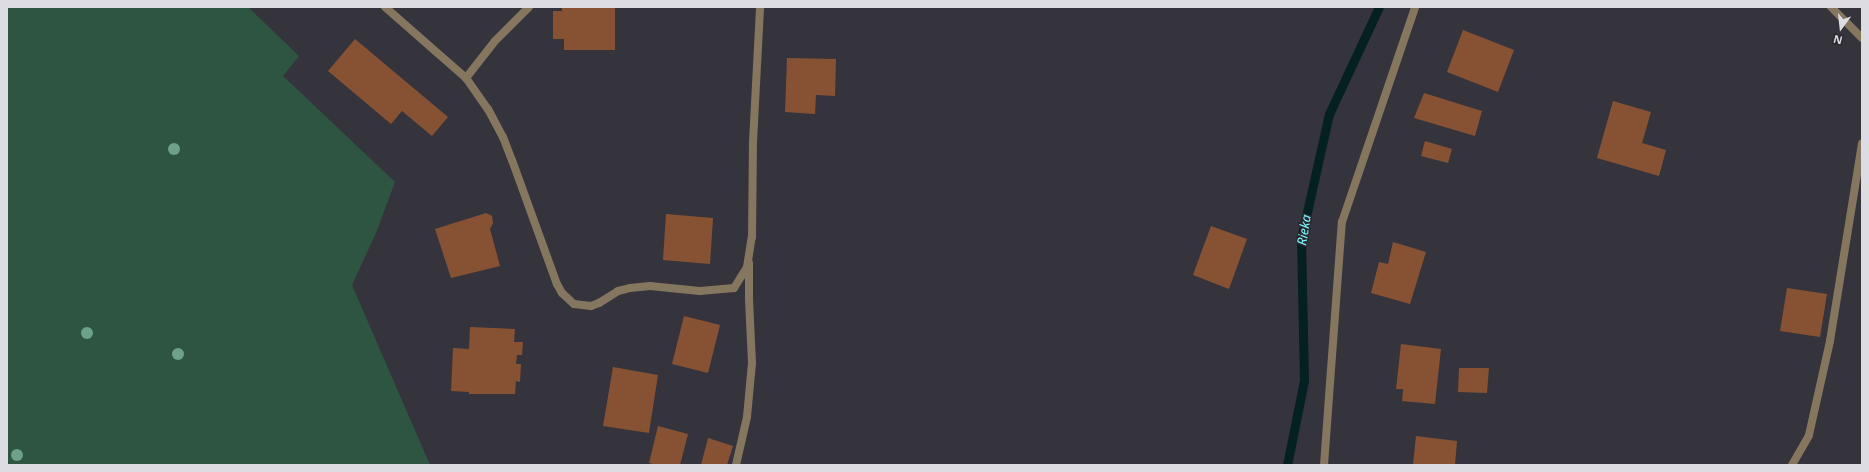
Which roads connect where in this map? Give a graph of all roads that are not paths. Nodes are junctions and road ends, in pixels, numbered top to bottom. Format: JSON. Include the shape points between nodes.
{"nodes":[{"id":1,"x":385,"y":7,"type":"edge"},
{"id":2,"x":529,"y":7,"type":"edge"},
{"id":3,"x":760,"y":7,"type":"edge"},
{"id":4,"x":1415,"y":7,"type":"edge"},
{"id":5,"x":1831,"y":7,"type":"edge"},
{"id":6,"x":1862,"y":38,"type":"edge"},
{"id":7,"x":466,"y":78,"type":"junction"},
{"id":8,"x":1862,"y":144,"type":"edge"},
{"id":9,"x":750,"y":251,"type":"junction"},
{"id":10,"x":736,"y":465,"type":"edge"},
{"id":11,"x":1324,"y":465,"type":"edge"},
{"id":12,"x":1792,"y":465,"type":"edge"}],
"edges":[{"from":1,"to":7,"type":"street"},
{"from":2,"to":7,"type":"street","via":[[495,41]]},
{"from":3,"to":9,"type":"street"},
{"from":4,"to":11,"type":"street","via":[[1342,222]]},
{"from":5,"to":6,"type":"street"},
{"from":7,"to":9,"type":"street","via":[[503,137],[552,273],[562,293],[574,304],[591,306],[618,291],[650,286],[700,291],[734,288],[747,267]]},
{"from":8,"to":12,"type":"street","via":[[1830,341],[1809,435]]},
{"from":9,"to":10,"type":"street","via":[[752,363],[747,417]]}]}
